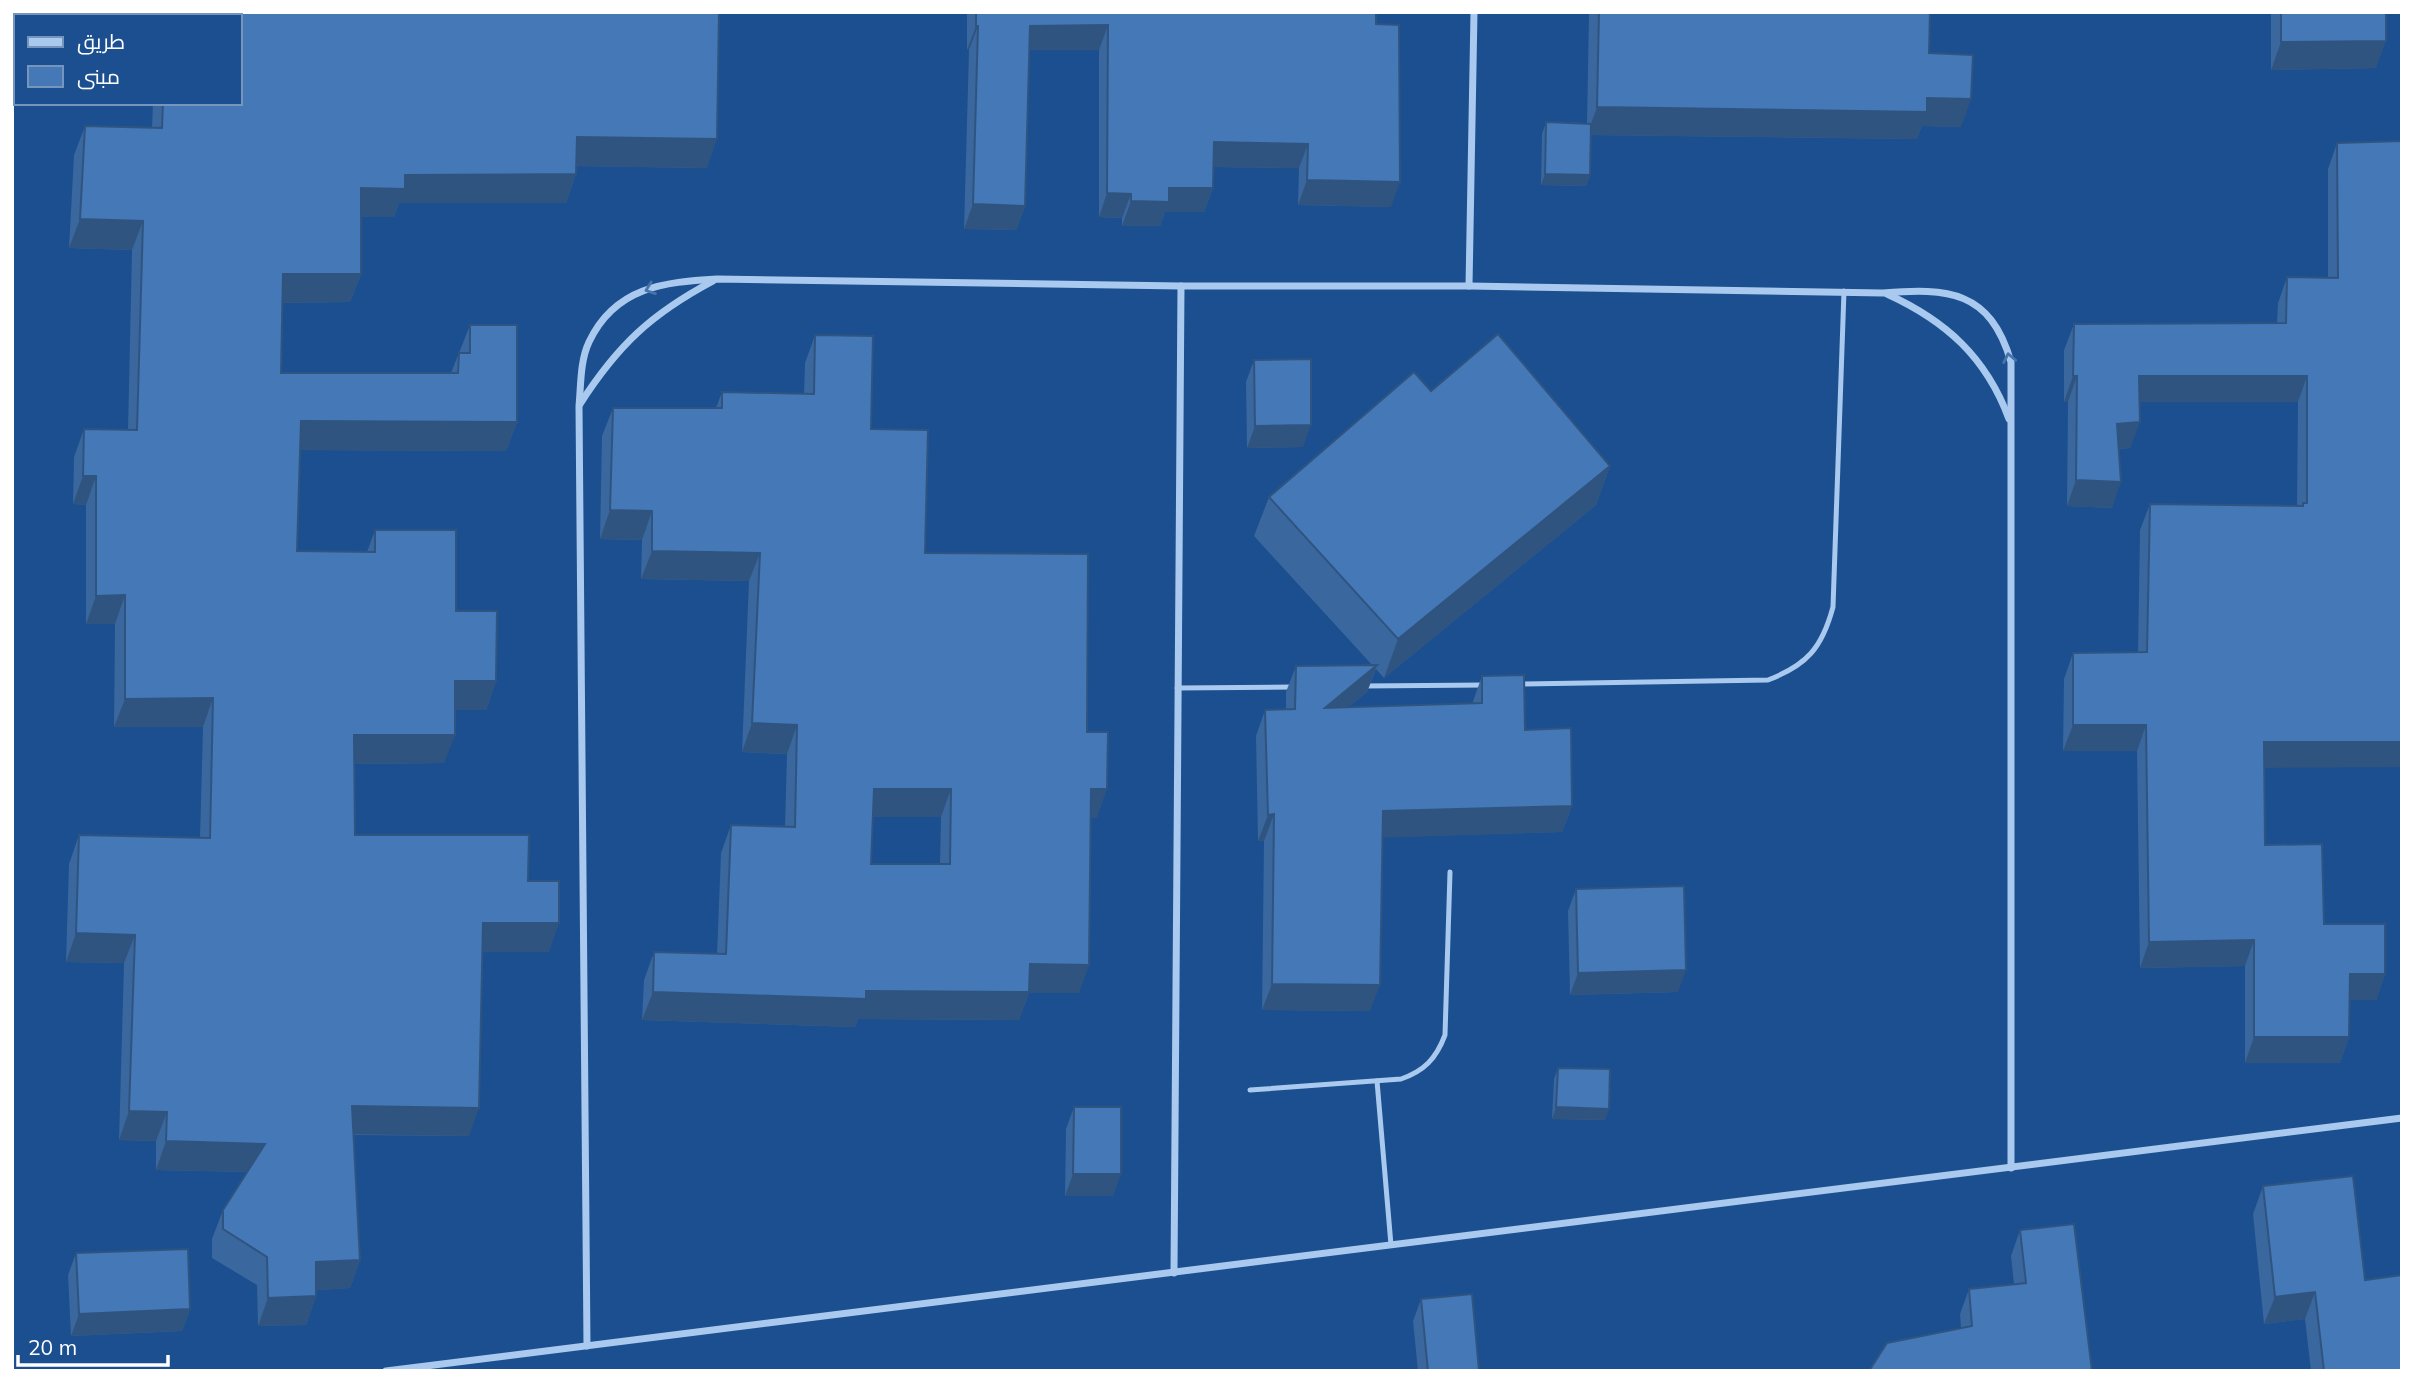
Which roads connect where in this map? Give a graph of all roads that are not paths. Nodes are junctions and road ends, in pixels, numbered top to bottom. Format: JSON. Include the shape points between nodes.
{"nodes":[{"id":1,"x":1474,"y":12,"type":"edge"},
{"id":2,"x":717,"y":279,"type":"junction"},
{"id":3,"x":1181,"y":286,"type":"junction"},
{"id":4,"x":1469,"y":286,"type":"junction"},
{"id":5,"x":1844,"y":291,"type":"junction"},
{"id":6,"x":1883,"y":293,"type":"junction"},
{"id":7,"x":579,"y":406,"type":"junction"},
{"id":8,"x":2011,"y":426,"type":"junction"},
{"id":9,"x":1508,"y":684,"type":"edge"},
{"id":10,"x":1494,"y":685,"type":"edge"},
{"id":11,"x":1357,"y":686,"type":"edge"},
{"id":12,"x":1301,"y":687,"type":"edge"},
{"id":13,"x":1177,"y":688,"type":"junction"},
{"id":14,"x":1450,"y":872,"type":"dead end"},
{"id":15,"x":1377,"y":1081,"type":"junction"},
{"id":16,"x":1250,"y":1090,"type":"dead end"},
{"id":17,"x":2402,"y":1118,"type":"edge"},
{"id":18,"x":2011,"y":1168,"type":"junction"},
{"id":19,"x":1391,"y":1245,"type":"junction"},
{"id":20,"x":1174,"y":1273,"type":"junction"},
{"id":21,"x":587,"y":1346,"type":"junction"},
{"id":22,"x":386,"y":1371,"type":"edge"}],
"edges":[{"from":1,"to":4,"type":"street"},
{"from":2,"to":3,"type":"street"},
{"from":2,"to":7,"type":"street","via":[[642,327],[600,374]]},
{"from":2,"to":7,"type":"street","one_way":true,"via":[[647,288],[602,319],[588,343]]},
{"from":3,"to":4,"type":"street"},
{"from":3,"to":13,"type":"street"},
{"from":4,"to":5,"type":"street"},
{"from":5,"to":6,"type":"street"},
{"from":5,"to":9,"type":"lane","via":[[1833,607],[1826,632],[1812,653],[1793,671],[1768,680]]},
{"from":6,"to":8,"type":"street","via":[[1913,306],[1964,344],[2000,397]]},
{"from":8,"to":6,"type":"street","one_way":true,"via":[[2011,362],[1990,317],[1970,301],[1947,292]]},
{"from":7,"to":21,"type":"street"},
{"from":8,"to":18,"type":"street"},
{"from":10,"to":11,"type":"lane"},
{"from":12,"to":13,"type":"lane"},
{"from":13,"to":20,"type":"street"},
{"from":14,"to":15,"type":"lane","via":[[1445,1035],[1439,1051],[1416,1073]]},
{"from":15,"to":16,"type":"lane"},
{"from":15,"to":19,"type":"lane"},
{"from":17,"to":18,"type":"street"},
{"from":18,"to":19,"type":"street"},
{"from":19,"to":20,"type":"street"},
{"from":20,"to":21,"type":"street"},
{"from":21,"to":22,"type":"street"}]}
